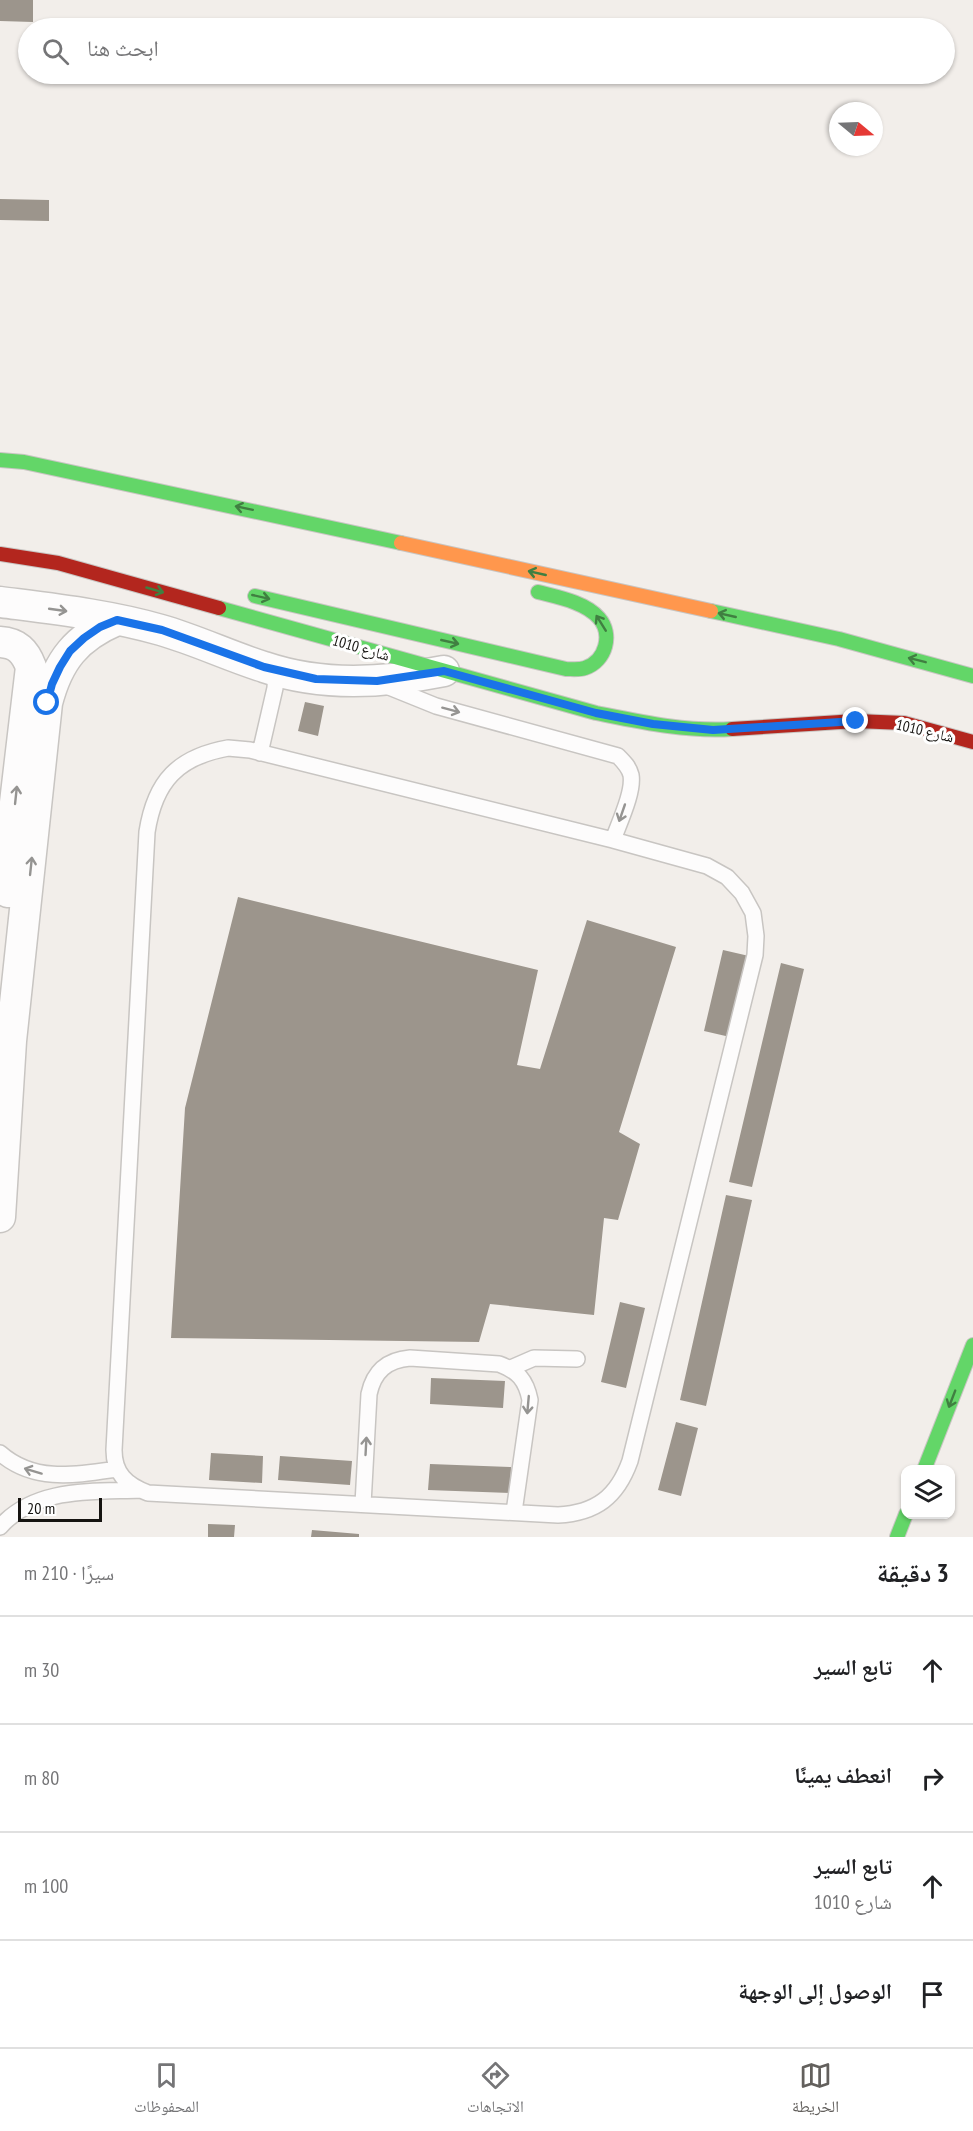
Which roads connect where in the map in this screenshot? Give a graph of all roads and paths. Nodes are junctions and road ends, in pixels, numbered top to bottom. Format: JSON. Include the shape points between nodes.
{"nodes":[{"id":1,"x":8,"y":457,"type":"edge"},
{"id":2,"x":282,"y":516,"type":"junction"},
{"id":3,"x":0,"y":554,"type":"edge"},
{"id":4,"x":58,"y":563,"type":"junction"},
{"id":5,"x":476,"y":574,"type":"dead end"},
{"id":6,"x":161,"y":578,"type":"dead end"},
{"id":7,"x":521,"y":587,"type":"dead end"},
{"id":8,"x":241,"y":593,"type":"dead end"},
{"id":9,"x":0,"y":602,"type":"edge"},
{"id":10,"x":117,"y":620,"type":"junction"},
{"id":11,"x":0,"y":642,"type":"edge"},
{"id":12,"x":276,"y":670,"type":"junction"},
{"id":13,"x":444,"y":671,"type":"junction"},
{"id":14,"x":973,"y":676,"type":"edge"},
{"id":15,"x":377,"y":681,"type":"junction"},
{"id":16,"x":973,"y":742,"type":"edge"},
{"id":17,"x":260,"y":753,"type":"junction"},
{"id":18,"x":613,"y":840,"type":"junction"},
{"id":19,"x":11,"y":1041,"type":"junction"},
{"id":20,"x":0,"y":1217,"type":"edge"},
{"id":21,"x":973,"y":1345,"type":"edge"},
{"id":22,"x":577,"y":1359,"type":"dead end"},
{"id":23,"x":511,"y":1368,"type":"junction"},
{"id":24,"x":0,"y":1453,"type":"edge"},
{"id":25,"x":926,"y":1465,"type":"edge"},
{"id":26,"x":117,"y":1470,"type":"junction"},
{"id":27,"x":140,"y":1490,"type":"junction"},
{"id":28,"x":363,"y":1504,"type":"junction"},
{"id":29,"x":514,"y":1512,"type":"junction"},
{"id":30,"x":904,"y":1519,"type":"edge"},
{"id":31,"x":0,"y":1527,"type":"edge"},
{"id":32,"x":897,"y":1537,"type":"edge"}],
"edges":[{"from":2,"to":1,"type":"main road","one_way":true},
{"from":2,"to":5,"type":"main road"},
{"from":14,"to":2,"type":"main road","one_way":true,"via":[[808,633]]},
{"from":3,"to":4,"type":"main road","name":"شارع 1010"},
{"from":4,"to":6,"type":"main road"},
{"from":4,"to":13,"type":"main road","name":"شارع 1010","one_way":true},
{"from":8,"to":7,"type":"main road","one_way":true,"via":[[566,669],[586,668],[601,656],[607,637],[593,611]]},
{"from":9,"to":10,"type":"street","one_way":true},
{"from":10,"to":12,"type":"street","via":[[162,630]]},
{"from":19,"to":10,"type":"street","one_way":true,"via":[[47,703],[52,684],[70,651],[92,632]]},
{"from":19,"to":11,"type":"street","one_way":true,"via":[[5,993],[8,901],[31,667],[20,648]]},
{"from":12,"to":15,"type":"street","via":[[316,679]]},
{"from":12,"to":17,"type":"lane"},
{"from":13,"to":15,"type":"street"},
{"from":13,"to":16,"type":"main road","name":"شارع 1010","via":[[596,713],[653,724],[713,730],[856,721],[904,723]]},
{"from":15,"to":18,"type":"lane","one_way":true,"via":[[436,706],[618,756],[626,764],[632,786]]},
{"from":17,"to":18,"type":"lane"},
{"from":17,"to":26,"type":"lane","via":[[228,748],[188,760],[158,791],[150,810],[114,1450]]},
{"from":18,"to":29,"type":"lane","via":[[707,866],[727,877],[753,913],[755,955],[625,1476],[603,1501],[582,1512]]},
{"from":19,"to":20,"type":"street"},
{"from":21,"to":25,"type":"main road","one_way":true},
{"from":22,"to":23,"type":"lane","via":[[534,1358]]},
{"from":28,"to":23,"type":"lane","one_way":true,"via":[[369,1394],[378,1372],[398,1359],[410,1358]]},
{"from":23,"to":29,"type":"lane","one_way":true,"via":[[521,1376],[530,1400]]},
{"from":26,"to":24,"type":"lane","one_way":true,"via":[[48,1475],[26,1469]]},
{"from":26,"to":27,"type":"lane","via":[[129,1485]]},
{"from":27,"to":28,"type":"lane"},
{"from":27,"to":31,"type":"lane","via":[[48,1497],[17,1512]]},
{"from":28,"to":29,"type":"lane"},
{"from":30,"to":32,"type":"main road"}]}
